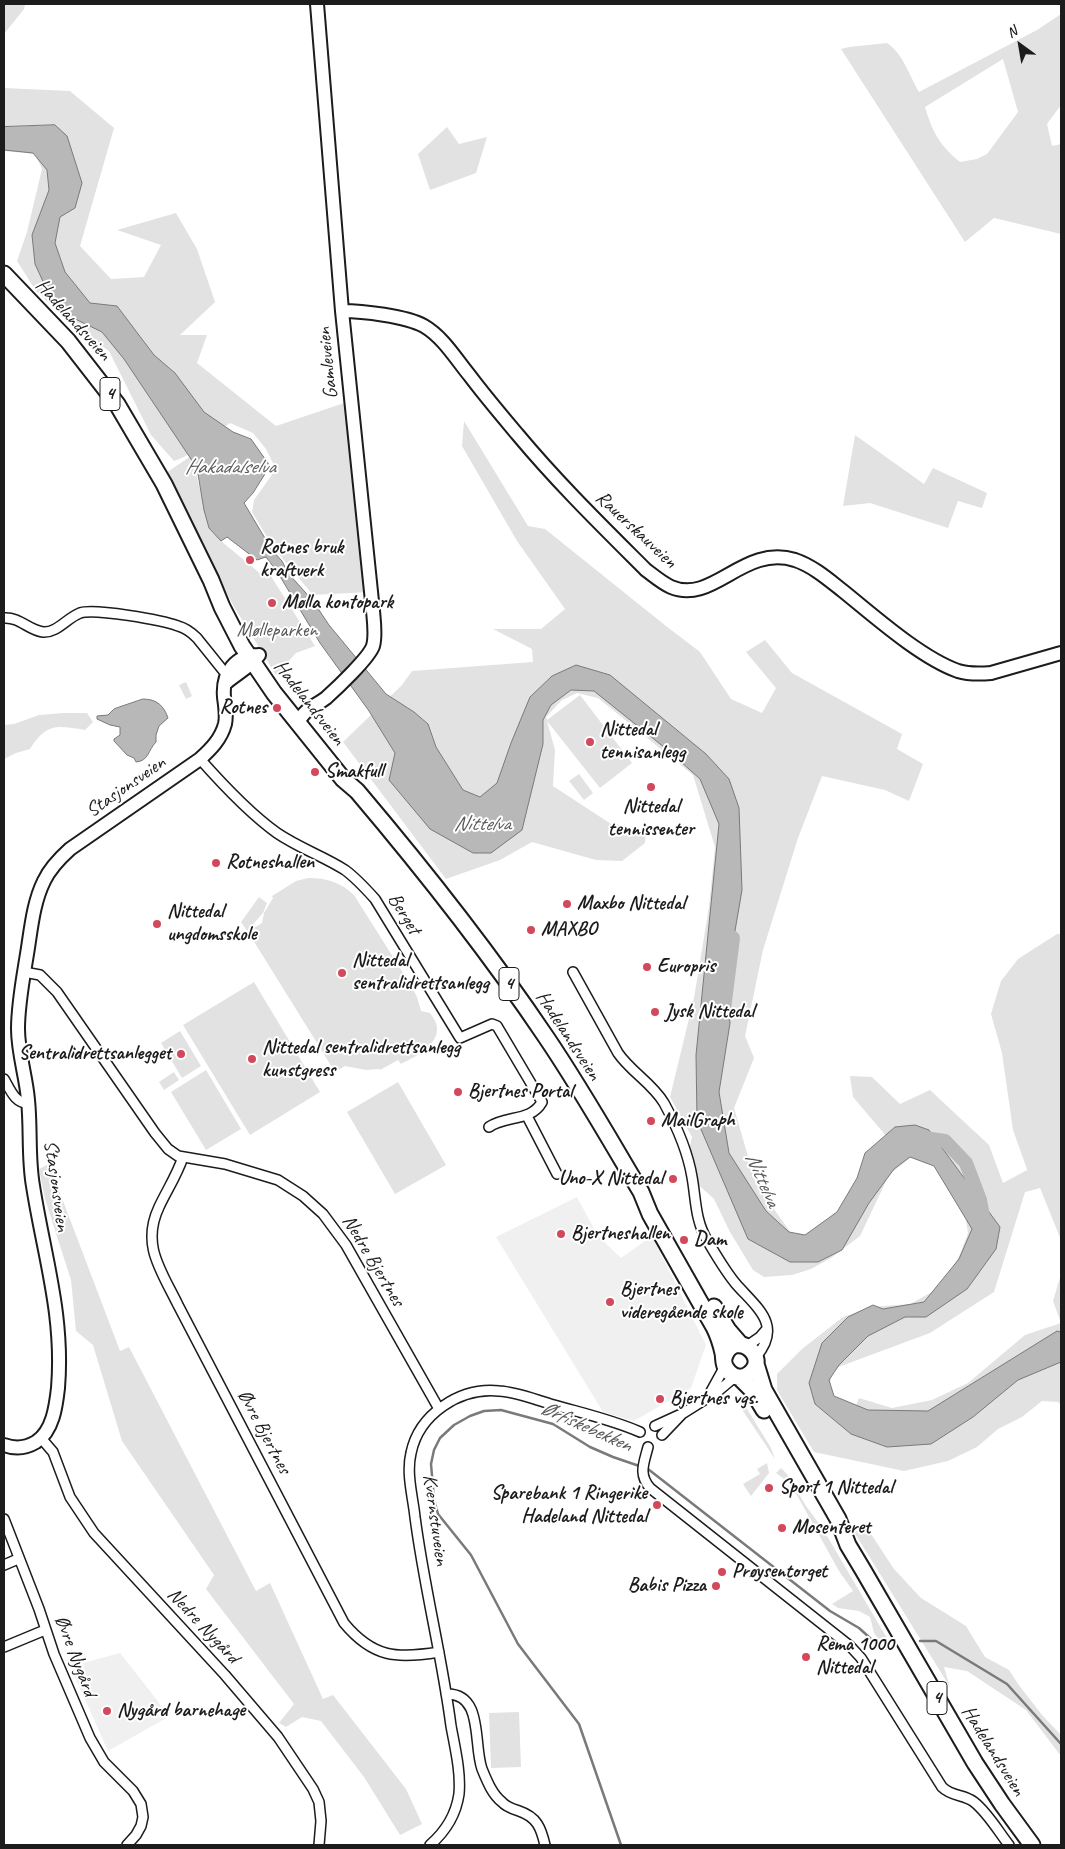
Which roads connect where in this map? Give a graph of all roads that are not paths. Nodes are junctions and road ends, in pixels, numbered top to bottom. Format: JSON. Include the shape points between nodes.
{"nodes":[{"id":1,"x":317,"y":4,"type":"edge"},
{"id":2,"x":4,"y":274,"type":"edge"},
{"id":3,"x":342,"y":311,"type":"junction"},
{"id":4,"x":4,"y":618,"type":"edge"},
{"id":5,"x":1061,"y":653,"type":"edge"},
{"id":6,"x":253,"y":658,"type":"junction"},
{"id":7,"x":227,"y":680,"type":"junction"},
{"id":8,"x":302,"y":719,"type":"junction"},
{"id":9,"x":200,"y":759,"type":"junction"},
{"id":10,"x":24,"y":972,"type":"junction"},
{"id":11,"x":574,"y":972,"type":"dead end"},
{"id":12,"x":4,"y":1079,"type":"edge"},
{"id":13,"x":29,"y":1103,"type":"junction"},
{"id":14,"x":526,"y":1116,"type":"junction"},
{"id":15,"x":489,"y":1127,"type":"dead end"},
{"id":16,"x":183,"y":1157,"type":"junction"},
{"id":17,"x":557,"y":1174,"type":"dead end"},
{"id":18,"x":641,"y":1192,"type":"junction"},
{"id":19,"x":766,"y":1330,"type":"junction"},
{"id":20,"x":750,"y":1353,"type":"junction"},
{"id":21,"x":724,"y":1362,"type":"junction"},
{"id":22,"x":738,"y":1376,"type":"junction"},
{"id":23,"x":708,"y":1397,"type":"junction"},
{"id":24,"x":439,"y":1409,"type":"junction"},
{"id":25,"x":682,"y":1414,"type":"junction"},
{"id":26,"x":655,"y":1426,"type":"dead end"},
{"id":27,"x":640,"y":1432,"type":"dead end"},
{"id":28,"x":662,"y":1435,"type":"dead end"},
{"id":29,"x":41,"y":1438,"type":"junction"},
{"id":30,"x":4,"y":1444,"type":"edge"},
{"id":31,"x":648,"y":1447,"type":"dead end"},
{"id":32,"x":4,"y":1519,"type":"edge"},
{"id":33,"x":848,"y":1545,"type":"junction"},
{"id":34,"x":18,"y":1558,"type":"junction"},
{"id":35,"x":4,"y":1565,"type":"edge"},
{"id":36,"x":45,"y":1630,"type":"junction"},
{"id":37,"x":4,"y":1646,"type":"edge"},
{"id":38,"x":439,"y":1652,"type":"junction"},
{"id":39,"x":446,"y":1694,"type":"junction"},
{"id":40,"x":127,"y":1845,"type":"edge"},
{"id":41,"x":319,"y":1845,"type":"edge"},
{"id":42,"x":430,"y":1845,"type":"edge"},
{"id":43,"x":545,"y":1845,"type":"edge"},
{"id":44,"x":1009,"y":1845,"type":"edge"},
{"id":45,"x":1032,"y":1845,"type":"edge"}],
"edges":[{"from":1,"to":3,"type":"main road","name":"Gamleveien"},
{"from":2,"to":6,"type":"highway","name":"Hadelandsveien","number":"4","via":[[68,341],[117,404],[156,469]]},
{"from":3,"to":5,"type":"main road","name":"Rauerskauveien","via":[[402,318],[431,330],[570,493],[646,570],[672,588],[697,590],[762,558],[786,558],[820,574],[908,642],[960,672],[991,673]]},
{"from":3,"to":8,"type":"main road","name":"Gamleveien","via":[[374,641],[370,651],[324,699],[318,710]]},
{"from":4,"to":7,"type":"street","via":[[12,617],[43,632],[88,612],[157,620],[179,626],[192,633]]},
{"from":6,"to":7,"type":"main road","via":[[233,665]]},
{"from":6,"to":8,"type":"highway","name":"Hadelandsveien","number":"4"},
{"from":7,"to":9,"type":"main road","name":"Stasjonsveien","via":[[224,727],[216,742]]},
{"from":8,"to":18,"type":"highway","name":"Hadelandsveien","number":"4","via":[[440,891],[508,982],[573,1079]]},
{"from":9,"to":10,"type":"main road","name":"Stasjonsveien","via":[[79,843],[52,868],[40,888]]},
{"from":9,"to":14,"type":"street","name":"Berget","via":[[277,833],[344,870],[375,899],[460,1038],[492,1024],[497,1026],[542,1102]]},
{"from":10,"to":13,"type":"main road","name":"Stasjonsveien","via":[[18,1030]]},
{"from":10,"to":16,"type":"street","via":[[40,975],[54,988],[160,1139],[172,1153]]},
{"from":11,"to":19,"type":"street","via":[[618,1053],[654,1089],[667,1110],[691,1171],[697,1215],[704,1236],[731,1277],[762,1313]]},
{"from":12,"to":13,"type":"street","via":[[18,1100],[23,1104]]},
{"from":13,"to":29,"type":"main road","name":"Stasjonsveien","via":[[32,1178],[56,1306],[60,1348],[55,1408]]},
{"from":14,"to":15,"type":"street"},
{"from":14,"to":17,"type":"street"},
{"from":16,"to":24,"type":"street","name":"Nedre Bjertnes","via":[[270,1176],[293,1189],[323,1214],[354,1257]]},
{"from":16,"to":38,"type":"street","name":"Øvre Bjertnes","via":[[156,1212],[151,1233],[154,1254],[178,1305],[344,1623],[364,1642],[389,1654],[404,1657]]},
{"from":18,"to":20,"type":"highway","name":"Hadelandsveien","number":"4","via":[[659,1213],[724,1323]]},
{"from":18,"to":21,"type":"highway","name":"Hadelandsveien","number":"4","via":[[650,1214],[714,1327]]},
{"from":19,"to":20,"type":"street"},
{"from":19,"to":20,"type":"street","via":[[766,1342]]},
{"from":20,"to":21,"type":"highway","via":[[734,1346],[728,1349]]},
{"from":20,"to":22,"type":"highway","via":[[751,1373]]},
{"from":20,"to":33,"type":"highway","name":"Hadelandsveien","number":"4","via":[[764,1390],[838,1519]]},
{"from":21,"to":22,"type":"highway","number":"4","via":[[728,1372]]},
{"from":21,"to":23,"type":"street"},
{"from":22,"to":23,"type":"street"},
{"from":22,"to":33,"type":"highway","name":"Hadelandsveien","number":"4","via":[[752,1390],[836,1531]]},
{"from":23,"to":25,"type":"street"},
{"from":24,"to":27,"type":"street","name":"Kvernstuveien","via":[[468,1395],[485,1390],[500,1391]]},
{"from":24,"to":38,"type":"street","name":"Kvernstuveien","via":[[417,1436],[409,1466]]},
{"from":25,"to":26,"type":"street"},
{"from":25,"to":28,"type":"street"},
{"from":29,"to":30,"type":"main road","via":[[22,1447]]},
{"from":29,"to":41,"type":"street","name":"Nedre Nygård","via":[[54,1452],[70,1497],[94,1533],[278,1737],[319,1802]]},
{"from":31,"to":44,"type":"street","via":[[643,1474],[648,1485],[855,1651],[942,1787],[950,1794],[974,1802]]},
{"from":32,"to":34,"type":"street","name":"Øvre Nygård"},
{"from":33,"to":45,"type":"highway","name":"Hadelandsveien","number":"4","via":[[975,1763]]},
{"from":34,"to":35,"type":"street"},
{"from":34,"to":36,"type":"street","name":"Øvre Nygård"},
{"from":36,"to":37,"type":"street"},
{"from":36,"to":40,"type":"street","name":"Øvre Nygård","via":[[97,1752],[137,1796],[142,1808],[142,1821]]},
{"from":38,"to":39,"type":"street","name":"Kvernstuveien"},
{"from":39,"to":42,"type":"street","name":"Kvernstuveien","via":[[459,1793],[450,1822]]},
{"from":39,"to":43,"type":"street","via":[[460,1696],[469,1702],[481,1767],[490,1786],[502,1804],[534,1818],[541,1827]]}]}
